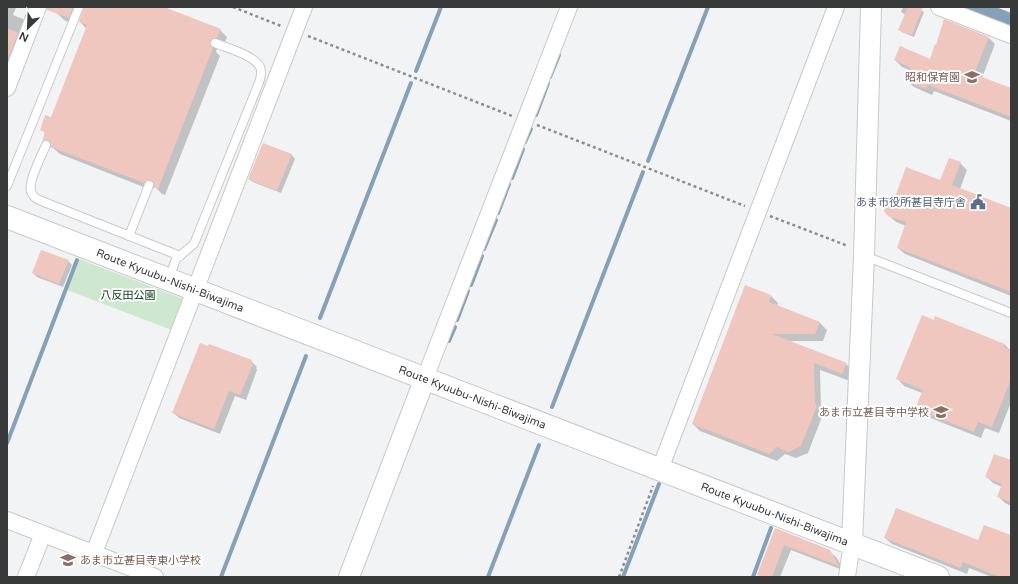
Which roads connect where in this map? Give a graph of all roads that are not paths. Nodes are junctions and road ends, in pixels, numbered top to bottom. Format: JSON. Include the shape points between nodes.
{"nodes":[{"id":1,"x":38,"y":7,"type":"edge"},
{"id":2,"x":79,"y":7,"type":"edge"},
{"id":3,"x":304,"y":7,"type":"edge"},
{"id":4,"x":569,"y":7,"type":"edge"},
{"id":5,"x":836,"y":7,"type":"edge"},
{"id":6,"x":871,"y":7,"type":"edge"},
{"id":7,"x":939,"y":7,"type":"edge"},
{"id":8,"x":1011,"y":34,"type":"edge"},
{"id":9,"x":215,"y":43,"type":"dead end"},
{"id":10,"x":7,"y":88,"type":"edge"},
{"id":11,"x":46,"y":145,"type":"dead end"},
{"id":12,"x":149,"y":185,"type":"dead end"},
{"id":13,"x":7,"y":186,"type":"edge"},
{"id":14,"x":7,"y":217,"type":"edge"},
{"id":15,"x":129,"y":236,"type":"junction"},
{"id":16,"x":864,"y":254,"type":"junction"},
{"id":17,"x":180,"y":256,"type":"junction"},
{"id":18,"x":168,"y":279,"type":"junction"},
{"id":19,"x":196,"y":290,"type":"junction"},
{"id":20,"x":1011,"y":313,"type":"edge"},
{"id":21,"x":426,"y":378,"type":"junction"},
{"id":22,"x":660,"y":469,"type":"junction"},
{"id":23,"x":7,"y":520,"type":"edge"},
{"id":24,"x":43,"y":534,"type":"junction"},
{"id":25,"x":852,"y":543,"type":"junction"},
{"id":26,"x":94,"y":553,"type":"junction"},
{"id":27,"x":26,"y":577,"type":"edge"},
{"id":28,"x":155,"y":577,"type":"edge"},
{"id":29,"x":349,"y":577,"type":"edge"},
{"id":30,"x":847,"y":577,"type":"edge"},
{"id":31,"x":938,"y":577,"type":"edge"}],
"edges":[{"from":1,"to":10,"type":"street"},
{"from":2,"to":13,"type":"lane"},
{"from":3,"to":19,"type":"street"},
{"from":4,"to":21,"type":"street"},
{"from":5,"to":22,"type":"street"},
{"from":6,"to":16,"type":"street"},
{"from":7,"to":8,"type":"street"},
{"from":9,"to":17,"type":"lane","via":[[254,60],[260,67],[260,80],[194,244]]},
{"from":11,"to":15,"type":"lane","via":[[31,183],[34,196]]},
{"from":12,"to":15,"type":"lane"},
{"from":14,"to":18,"type":"main road","name":"Route Kyuubu-Nishi-Biwajima"},
{"from":15,"to":17,"type":"lane"},
{"from":16,"to":20,"type":"lane"},
{"from":16,"to":25,"type":"street"},
{"from":17,"to":18,"type":"lane","via":[[176,259]]},
{"from":18,"to":19,"type":"main road","name":"Route Kyuubu-Nishi-Biwajima"},
{"from":19,"to":21,"type":"main road","name":"Route Kyuubu-Nishi-Biwajima"},
{"from":19,"to":26,"type":"street"},
{"from":21,"to":22,"type":"main road","name":"Route Kyuubu-Nishi-Biwajima"},
{"from":21,"to":29,"type":"street"},
{"from":22,"to":25,"type":"main road","name":"Route Kyuubu-Nishi-Biwajima"},
{"from":23,"to":24,"type":"street"},
{"from":24,"to":26,"type":"street"},
{"from":24,"to":27,"type":"street"},
{"from":25,"to":30,"type":"street"},
{"from":25,"to":31,"type":"main road","name":"Route Kyuubu-Nishi-Biwajima"},
{"from":26,"to":28,"type":"street"}]}
